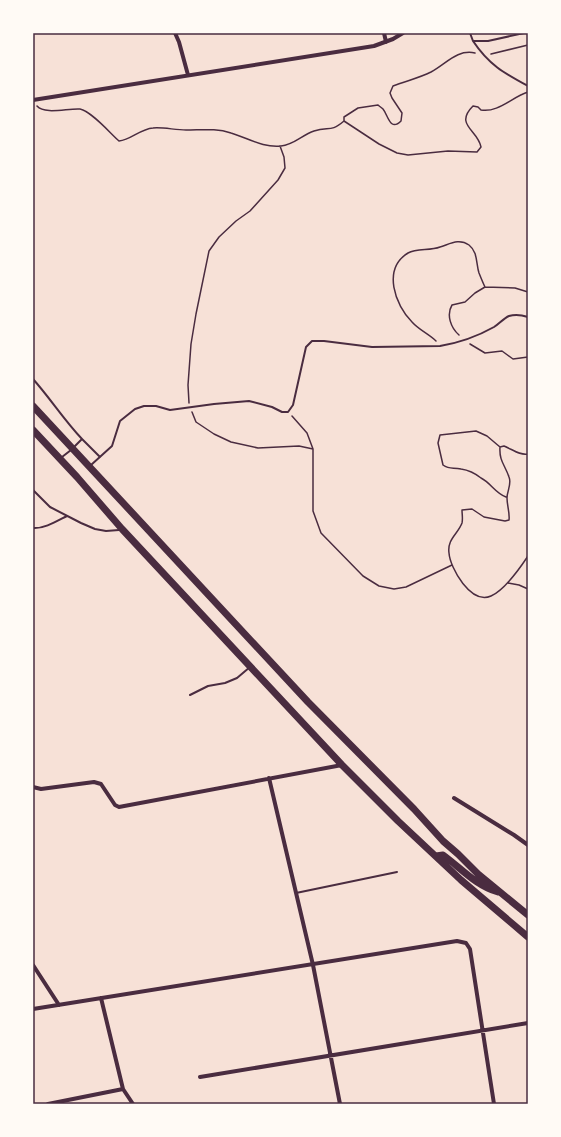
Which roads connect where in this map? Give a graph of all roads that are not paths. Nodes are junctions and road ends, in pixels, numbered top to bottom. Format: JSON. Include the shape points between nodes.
{"nodes":[{"id":1,"x":175,"y":33,"type":"edge"},
{"id":2,"x":384,"y":33,"type":"edge"},
{"id":3,"x":402,"y":33,"type":"edge"},
{"id":4,"x":470,"y":33,"type":"edge"},
{"id":5,"x":524,"y":33,"type":"edge"},
{"id":6,"x":474,"y":41,"type":"junction"},
{"id":7,"x":386,"y":42,"type":"junction"},
{"id":8,"x":188,"y":74,"type":"junction"},
{"id":9,"x":528,"y":86,"type":"edge"},
{"id":10,"x":33,"y":100,"type":"edge"},
{"id":11,"x":528,"y":317,"type":"edge"},
{"id":12,"x":33,"y":379,"type":"edge"},
{"id":13,"x":33,"y":406,"type":"edge"},
{"id":14,"x":33,"y":430,"type":"edge"},
{"id":15,"x":82,"y":439,"type":"junction"},
{"id":16,"x":72,"y":449,"type":"junction"},
{"id":17,"x":100,"y":456,"type":"junction"},
{"id":18,"x":60,"y":460,"type":"junction"},
{"id":19,"x":89,"y":467,"type":"junction"},
{"id":20,"x":33,"y":490,"type":"edge"},
{"id":21,"x":67,"y":516,"type":"junction"},
{"id":22,"x":33,"y":528,"type":"edge"},
{"id":23,"x":122,"y":530,"type":"junction"},
{"id":24,"x":251,"y":667,"type":"junction"},
{"id":25,"x":190,"y":695,"type":"dead end"},
{"id":26,"x":342,"y":765,"type":"junction"},
{"id":27,"x":269,"y":778,"type":"junction"},
{"id":28,"x":33,"y":787,"type":"edge"},
{"id":29,"x":454,"y":798,"type":"dead end"},
{"id":30,"x":528,"y":845,"type":"edge"},
{"id":31,"x":436,"y":856,"type":"junction"},
{"id":32,"x":397,"y":872,"type":"dead end"},
{"id":33,"x":296,"y":893,"type":"junction"},
{"id":34,"x":502,"y":893,"type":"junction"},
{"id":35,"x":528,"y":915,"type":"edge"},
{"id":36,"x":528,"y":937,"type":"edge"},
{"id":37,"x":33,"y":965,"type":"edge"},
{"id":38,"x":313,"y":965,"type":"junction"},
{"id":39,"x":101,"y":998,"type":"junction"},
{"id":40,"x":60,"y":1005,"type":"junction"},
{"id":41,"x":33,"y":1009,"type":"edge"},
{"id":42,"x":528,"y":1023,"type":"edge"},
{"id":43,"x":482,"y":1030,"type":"junction"},
{"id":44,"x":331,"y":1056,"type":"junction"},
{"id":45,"x":200,"y":1077,"type":"dead end"},
{"id":46,"x":123,"y":1089,"type":"junction"},
{"id":47,"x":48,"y":1104,"type":"edge"},
{"id":48,"x":134,"y":1104,"type":"edge"},
{"id":49,"x":340,"y":1104,"type":"edge"},
{"id":50,"x":494,"y":1104,"type":"edge"}],
"edges":[{"from":1,"to":8,"type":"street"},
{"from":2,"to":7,"type":"street"},
{"from":3,"to":7,"type":"street"},
{"from":4,"to":6,"type":"lane"},
{"from":5,"to":6,"type":"lane","via":[[488,41]]},
{"from":6,"to":9,"type":"lane","via":[[481,54],[500,71]]},
{"from":7,"to":8,"type":"street"},
{"from":8,"to":10,"type":"street"},
{"from":11,"to":17,"type":"lane","via":[[509,316],[495,327],[440,346],[372,347],[312,341],[306,347],[293,405],[288,412],[249,401],[170,410],[144,406],[135,409],[120,421],[112,446]]},
{"from":12,"to":15,"type":"lane"},
{"from":13,"to":16,"type":"main road"},
{"from":14,"to":18,"type":"main road"},
{"from":15,"to":16,"type":"lane"},
{"from":15,"to":17,"type":"lane"},
{"from":16,"to":18,"type":"lane"},
{"from":16,"to":19,"type":"main road"},
{"from":17,"to":19,"type":"lane"},
{"from":18,"to":23,"type":"main road"},
{"from":19,"to":34,"type":"main road","via":[[308,702],[443,841]]},
{"from":20,"to":21,"type":"lane","via":[[50,507]]},
{"from":21,"to":22,"type":"lane","via":[[51,524]]},
{"from":21,"to":23,"type":"lane","via":[[95,529]]},
{"from":23,"to":24,"type":"main road"},
{"from":24,"to":25,"type":"lane","via":[[237,678],[208,686]]},
{"from":24,"to":26,"type":"main road"},
{"from":26,"to":27,"type":"street"},
{"from":26,"to":31,"type":"main road"},
{"from":27,"to":28,"type":"street","via":[[119,807],[101,784],[94,782],[41,789]]},
{"from":27,"to":33,"type":"street"},
{"from":29,"to":30,"type":"street"},
{"from":31,"to":34,"type":"main road","via":[[443,854],[480,885]]},
{"from":31,"to":36,"type":"main road"},
{"from":32,"to":33,"type":"lane"},
{"from":33,"to":38,"type":"street"},
{"from":34,"to":35,"type":"main road"},
{"from":37,"to":40,"type":"street"},
{"from":38,"to":39,"type":"street"},
{"from":38,"to":43,"type":"street","via":[[457,941],[466,943],[470,949]]},
{"from":38,"to":44,"type":"street"},
{"from":39,"to":40,"type":"street"},
{"from":39,"to":46,"type":"street"},
{"from":40,"to":41,"type":"street"},
{"from":42,"to":43,"type":"street"},
{"from":43,"to":44,"type":"street"},
{"from":43,"to":50,"type":"street"},
{"from":44,"to":45,"type":"street"},
{"from":44,"to":49,"type":"street"},
{"from":46,"to":47,"type":"street"},
{"from":46,"to":48,"type":"street"}]}
